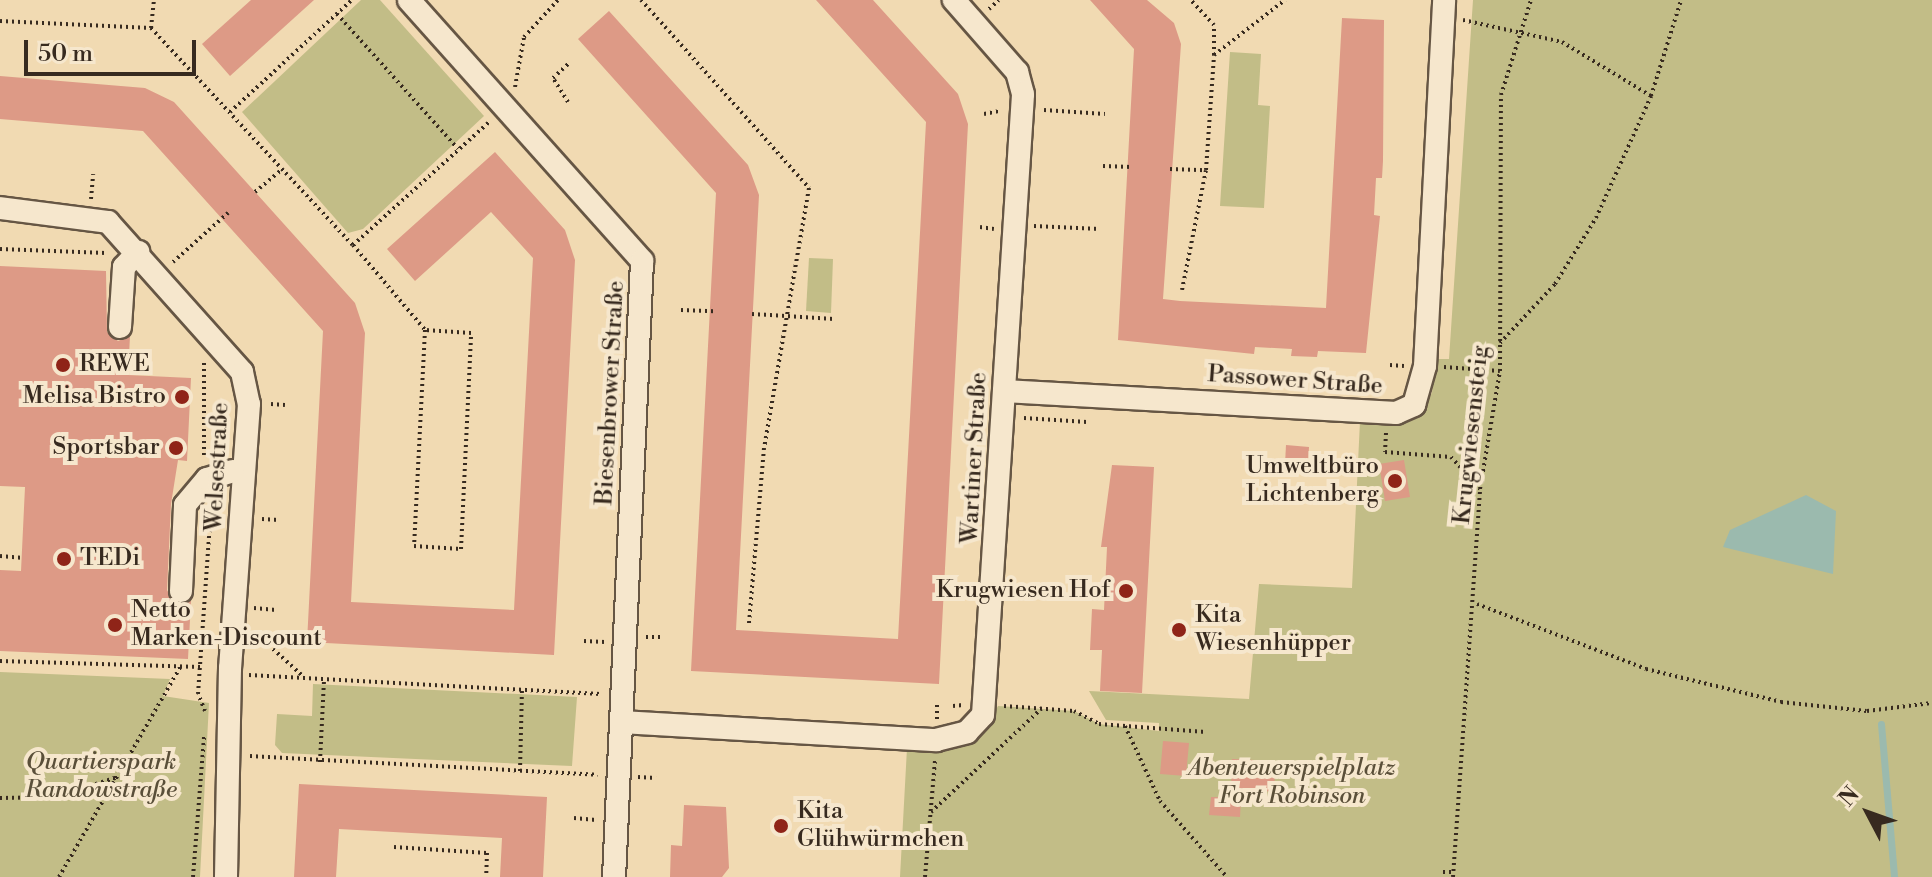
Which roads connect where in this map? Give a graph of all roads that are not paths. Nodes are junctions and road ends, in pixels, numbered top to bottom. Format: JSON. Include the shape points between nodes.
{"nodes":[{"id":1,"x":409,"y":0,"type":"edge"},
{"id":2,"x":954,"y":0,"type":"edge"},
{"id":3,"x":1444,"y":8,"type":"edge"},
{"id":4,"x":0,"y":208,"type":"edge"},
{"id":5,"x":138,"y":252,"type":"junction"},
{"id":6,"x":120,"y":327,"type":"dead end"},
{"id":7,"x":1004,"y":391,"type":"junction"},
{"id":8,"x":233,"y":471,"type":"dead end"},
{"id":9,"x":181,"y":591,"type":"dead end"},
{"id":10,"x":621,"y":722,"type":"junction"},
{"id":11,"x":226,"y":877,"type":"edge"},
{"id":12,"x":614,"y":877,"type":"edge"}],
"edges":[{"from":1,"to":10,"type":"street","name":"Biesenbrower Straße","via":[[642,261]]},
{"from":2,"to":7,"type":"street","name":"Wartiner Straße","via":[[1022,82]]},
{"from":3,"to":7,"type":"street","name":"Passower Straße","via":[[1425,366],[1414,405],[1396,413]]},
{"from":4,"to":5,"type":"street","name":"Welsestraße","via":[[90,214]]},
{"from":5,"to":6,"type":"street","via":[[124,267]]},
{"from":5,"to":11,"type":"street","name":"Welsestraße","via":[[230,351],[249,398],[230,668]]},
{"from":7,"to":10,"type":"street","name":"Wartiner Straße","via":[[988,705],[967,732],[936,740]]},
{"from":8,"to":9,"type":"street","via":[[207,479],[185,505]]},
{"from":10,"to":12,"type":"street","name":"Biesenbrower Straße"}]}
